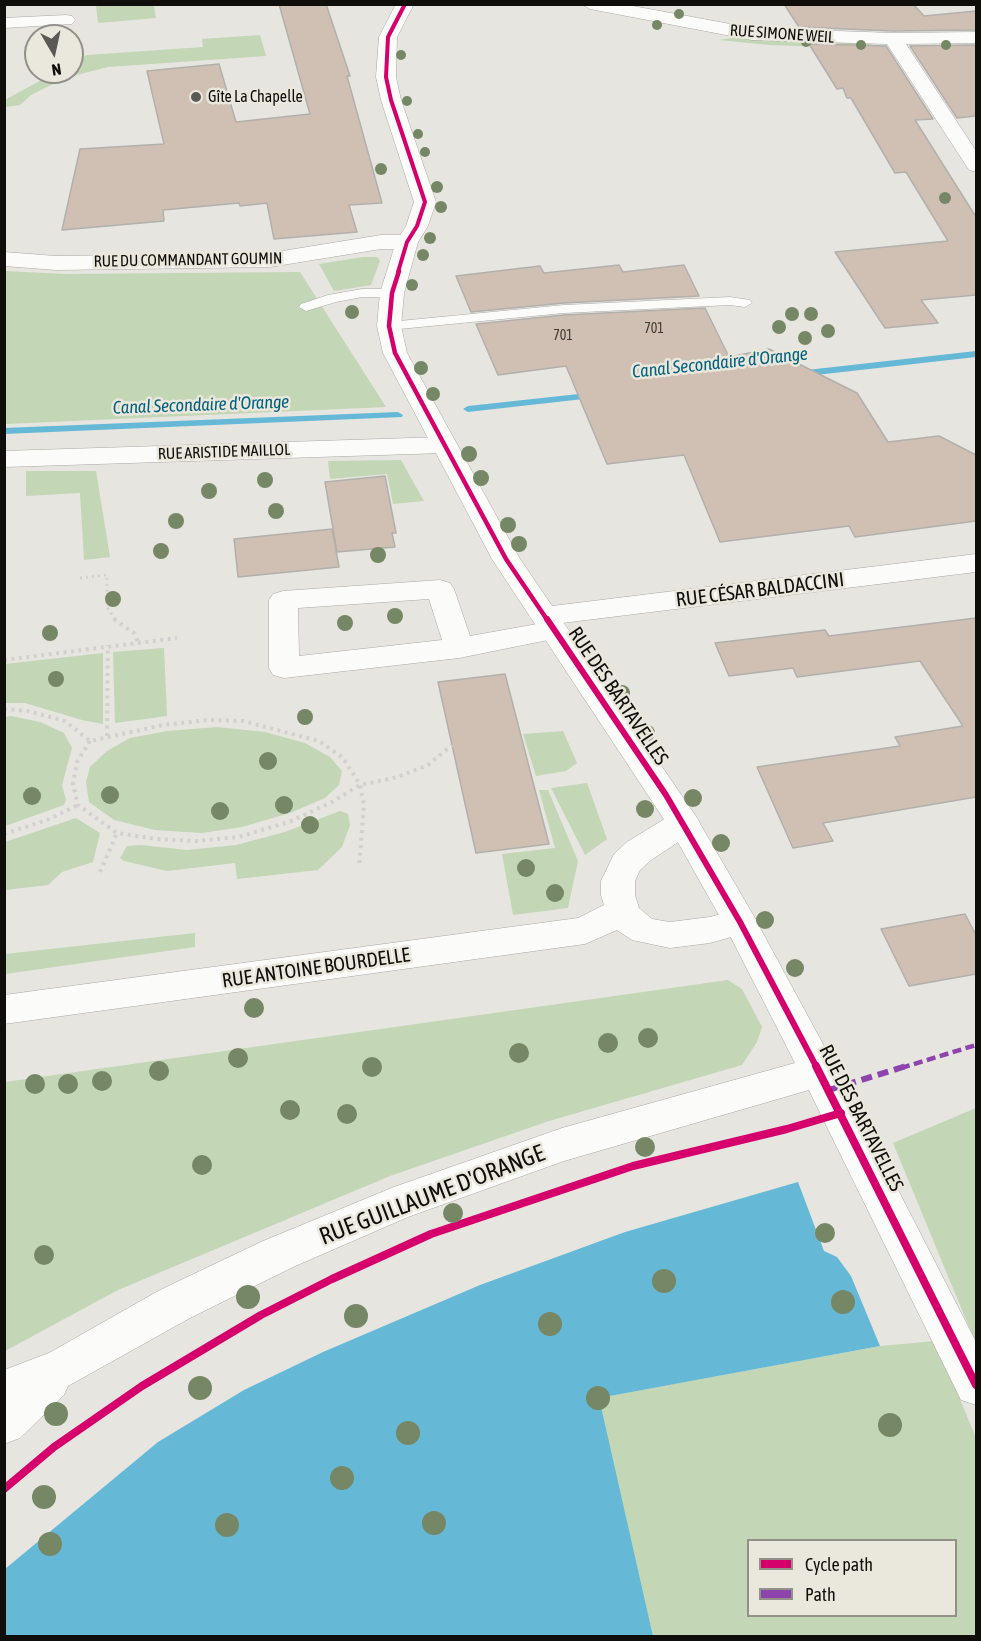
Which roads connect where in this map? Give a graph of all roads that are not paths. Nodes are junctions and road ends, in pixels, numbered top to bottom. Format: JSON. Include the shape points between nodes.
{"nodes":[{"id":1,"x":405,"y":4,"type":"edge"},
{"id":2,"x":590,"y":4,"type":"edge"},
{"id":3,"x":697,"y":4,"type":"edge"},
{"id":4,"x":66,"y":20,"type":"dead end"},
{"id":5,"x":4,"y":23,"type":"edge"},
{"id":6,"x":685,"y":24,"type":"junction"},
{"id":7,"x":976,"y":37,"type":"edge"},
{"id":8,"x":893,"y":39,"type":"junction"},
{"id":9,"x":976,"y":166,"type":"edge"},
{"id":10,"x":407,"y":242,"type":"junction"},
{"id":11,"x":4,"y":259,"type":"edge"},
{"id":12,"x":392,"y":293,"type":"junction"},
{"id":13,"x":745,"y":303,"type":"dead end"},
{"id":14,"x":306,"y":307,"type":"dead end"},
{"id":15,"x":388,"y":326,"type":"junction"},
{"id":16,"x":443,"y":445,"type":"junction"},
{"id":17,"x":4,"y":459,"type":"edge"},
{"id":18,"x":976,"y":563,"type":"edge"},
{"id":19,"x":548,"y":623,"type":"junction"},
{"id":20,"x":459,"y":648,"type":"junction"},
{"id":21,"x":684,"y":823,"type":"junction"},
{"id":22,"x":622,"y":911,"type":"junction"},
{"id":23,"x":740,"y":922,"type":"junction"},
{"id":24,"x":4,"y":1010,"type":"edge"},
{"id":25,"x":818,"y":1070,"type":"junction"},
{"id":26,"x":64,"y":1367,"type":"junction"},
{"id":27,"x":976,"y":1385,"type":"edge"},
{"id":28,"x":4,"y":1390,"type":"edge"},
{"id":29,"x":4,"y":1423,"type":"edge"}],
"edges":[{"from":1,"to":10,"type":"street","name":"RUE DES BARTAVELLES","via":[[388,37],[386,60],[391,100],[425,202]]},
{"from":2,"to":6,"type":"street","name":"RUE SIMONE WEIL"},
{"from":3,"to":6,"type":"street"},
{"from":4,"to":5,"type":"street"},
{"from":6,"to":8,"type":"street","name":"RUE SIMONE WEIL","via":[[752,34]]},
{"from":7,"to":8,"type":"street","name":"RUE SIMONE WEIL"},
{"from":8,"to":9,"type":"street"},
{"from":10,"to":11,"type":"street","name":"RUE DU COMMANDANT GOUMIN","via":[[381,242],[270,260],[56,263]]},
{"from":10,"to":12,"type":"street","name":"RUE DES BARTAVELLES"},
{"from":12,"to":14,"type":"lane","via":[[362,293]]},
{"from":12,"to":15,"type":"street","name":"RUE DES BARTAVELLES"},
{"from":13,"to":15,"type":"lane","via":[[564,309]]},
{"from":15,"to":16,"type":"street","name":"RUE DES BARTAVELLES","via":[[395,353]]},
{"from":16,"to":17,"type":"street","name":"RUE ARISTIDE MAILLOL"},
{"from":16,"to":19,"type":"street","name":"RUE DES BARTAVELLES","via":[[506,559]]},
{"from":18,"to":19,"type":"street","name":"RUE CÉSAR BALDACCINI"},
{"from":19,"to":20,"type":"street","name":"RUE CÉSAR BALDACCINI"},
{"from":19,"to":21,"type":"street","name":"RUE DES BARTAVELLES"},
{"from":20,"to":20,"type":"street","name":"RUE CÉSAR BALDACCINI","via":[[284,668],[283,600],[440,589]]},
{"from":21,"to":22,"type":"street","via":[[626,863],[618,881]]},
{"from":21,"to":23,"type":"street","name":"RUE DES BARTAVELLES"},
{"from":22,"to":23,"type":"street","via":[[645,932],[670,935]]},
{"from":22,"to":24,"type":"street","name":"RUE ANTOINE BOURDELLE","via":[[585,931]]},
{"from":23,"to":25,"type":"street","name":"RUE DES BARTAVELLES"},
{"from":25,"to":26,"type":"street","name":"RUE GUILLAUME D'ORANGE","via":[[562,1145],[394,1205],[175,1304]]},
{"from":25,"to":27,"type":"street","name":"RUE DES BARTAVELLES"},
{"from":26,"to":28,"type":"street","name":"RUE GUILLAUME D'ORANGE"},
{"from":26,"to":29,"type":"street","name":"RUE GUILLAUME D'ORANGE"}]}
